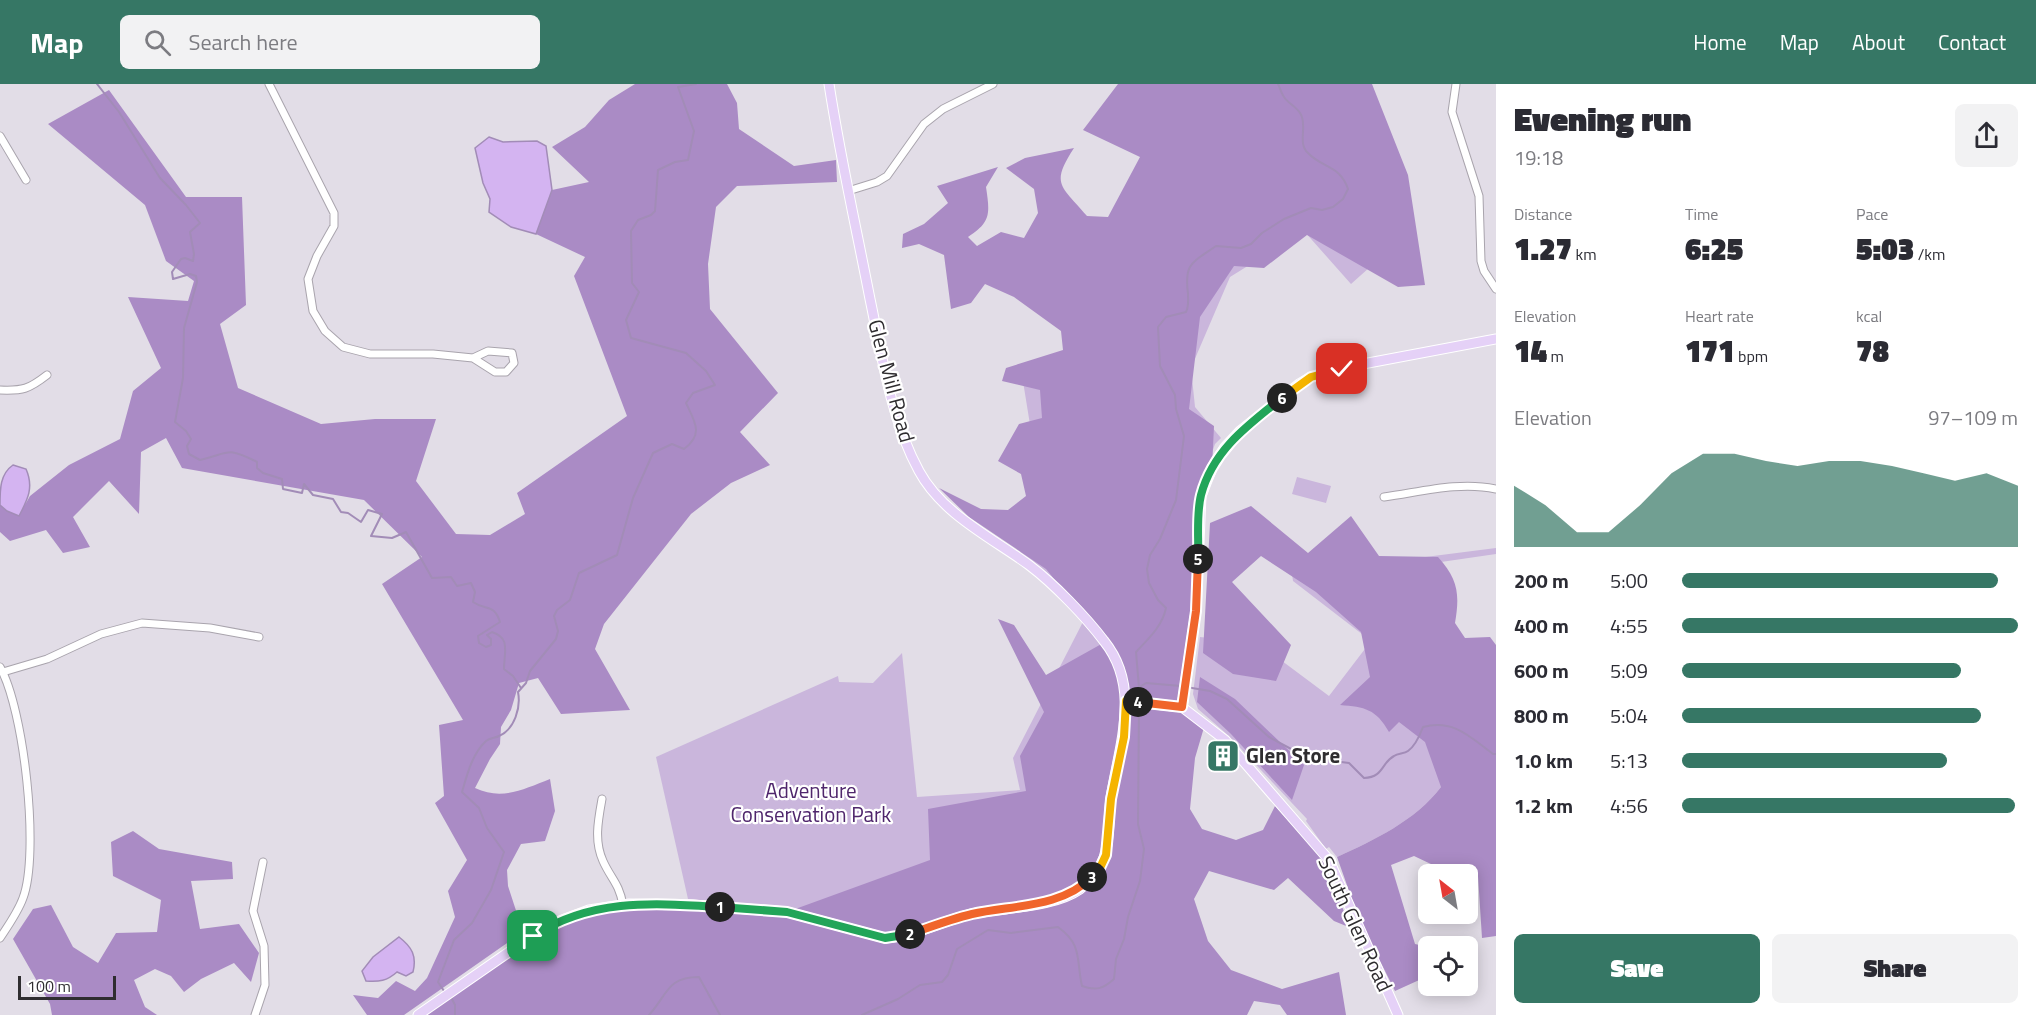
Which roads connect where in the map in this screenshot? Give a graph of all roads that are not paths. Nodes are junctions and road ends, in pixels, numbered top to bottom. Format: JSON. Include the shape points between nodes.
{"nodes":[{"id":1,"x":269,"y":84,"type":"edge"},
{"id":2,"x":829,"y":84,"type":"edge"},
{"id":3,"x":993,"y":84,"type":"edge"},
{"id":4,"x":1456,"y":84,"type":"edge"},
{"id":5,"x":0,"y":136,"type":"edge"},
{"id":6,"x":26,"y":180,"type":"dead end"},
{"id":7,"x":848,"y":191,"type":"junction"},
{"id":8,"x":1496,"y":289,"type":"edge"},
{"id":9,"x":1496,"y":339,"type":"edge"},
{"id":10,"x":473,"y":357,"type":"junction"},
{"id":11,"x":47,"y":375,"type":"dead end"},
{"id":12,"x":0,"y":390,"type":"edge"},
{"id":13,"x":1496,"y":489,"type":"edge"},
{"id":14,"x":1384,"y":497,"type":"dead end"},
{"id":15,"x":259,"y":637,"type":"dead end"},
{"id":16,"x":2,"y":669,"type":"edge"},
{"id":17,"x":1130,"y":702,"type":"junction"},
{"id":18,"x":1182,"y":707,"type":"junction"},
{"id":19,"x":602,"y":799,"type":"dead end"},
{"id":20,"x":263,"y":862,"type":"dead end"},
{"id":21,"x":623,"y":905,"type":"junction"},
{"id":22,"x":0,"y":938,"type":"edge"},
{"id":23,"x":255,"y":1015,"type":"edge"},
{"id":24,"x":418,"y":1015,"type":"edge"},
{"id":25,"x":1398,"y":1015,"type":"edge"}],
"edges":[{"from":1,"to":10,"type":"street","via":[[334,213],[334,226],[308,279],[313,311],[325,331],[343,347],[370,354]]},
{"from":2,"to":7,"type":"main road","name":"Glen Mill Road"},
{"from":3,"to":7,"type":"street","via":[[943,109],[924,124],[887,176]]},
{"from":4,"to":8,"type":"street","via":[[1452,112],[1479,196],[1481,261]]},
{"from":5,"to":6,"type":"street"},
{"from":7,"to":17,"type":"main road","name":"Glen Mill Road","via":[[886,375],[920,474],[958,515],[1046,579],[1105,641],[1121,672]]},
{"from":9,"to":18,"type":"main road","via":[[1311,377],[1239,431],[1225,447],[1201,496],[1196,611]]},
{"from":10,"to":10,"type":"street","via":[[488,351],[512,353],[514,363],[506,372],[495,372]]},
{"from":11,"to":12,"type":"street","via":[[20,391]]},
{"from":13,"to":14,"type":"street","via":[[1459,486]]},
{"from":15,"to":16,"type":"street","via":[[210,628],[142,623],[101,634],[47,659]]},
{"from":16,"to":22,"type":"street","via":[[20,732],[29,794],[30,838],[24,898]]},
{"from":17,"to":18,"type":"main road"},
{"from":17,"to":21,"type":"main road","name":"Glen Mill Road","via":[[1111,799],[1106,855],[1099,870],[1073,893],[970,914],[902,937],[885,938],[779,911]]},
{"from":18,"to":25,"type":"main road","name":"South Glen Road","via":[[1225,740],[1329,860]]},
{"from":19,"to":21,"type":"street","via":[[597,840],[603,862],[620,888]]},
{"from":20,"to":23,"type":"street","via":[[253,911],[264,946],[265,984]]},
{"from":21,"to":24,"type":"main road","name":"Glen Mill Road","via":[[589,910],[555,923]]}]}
